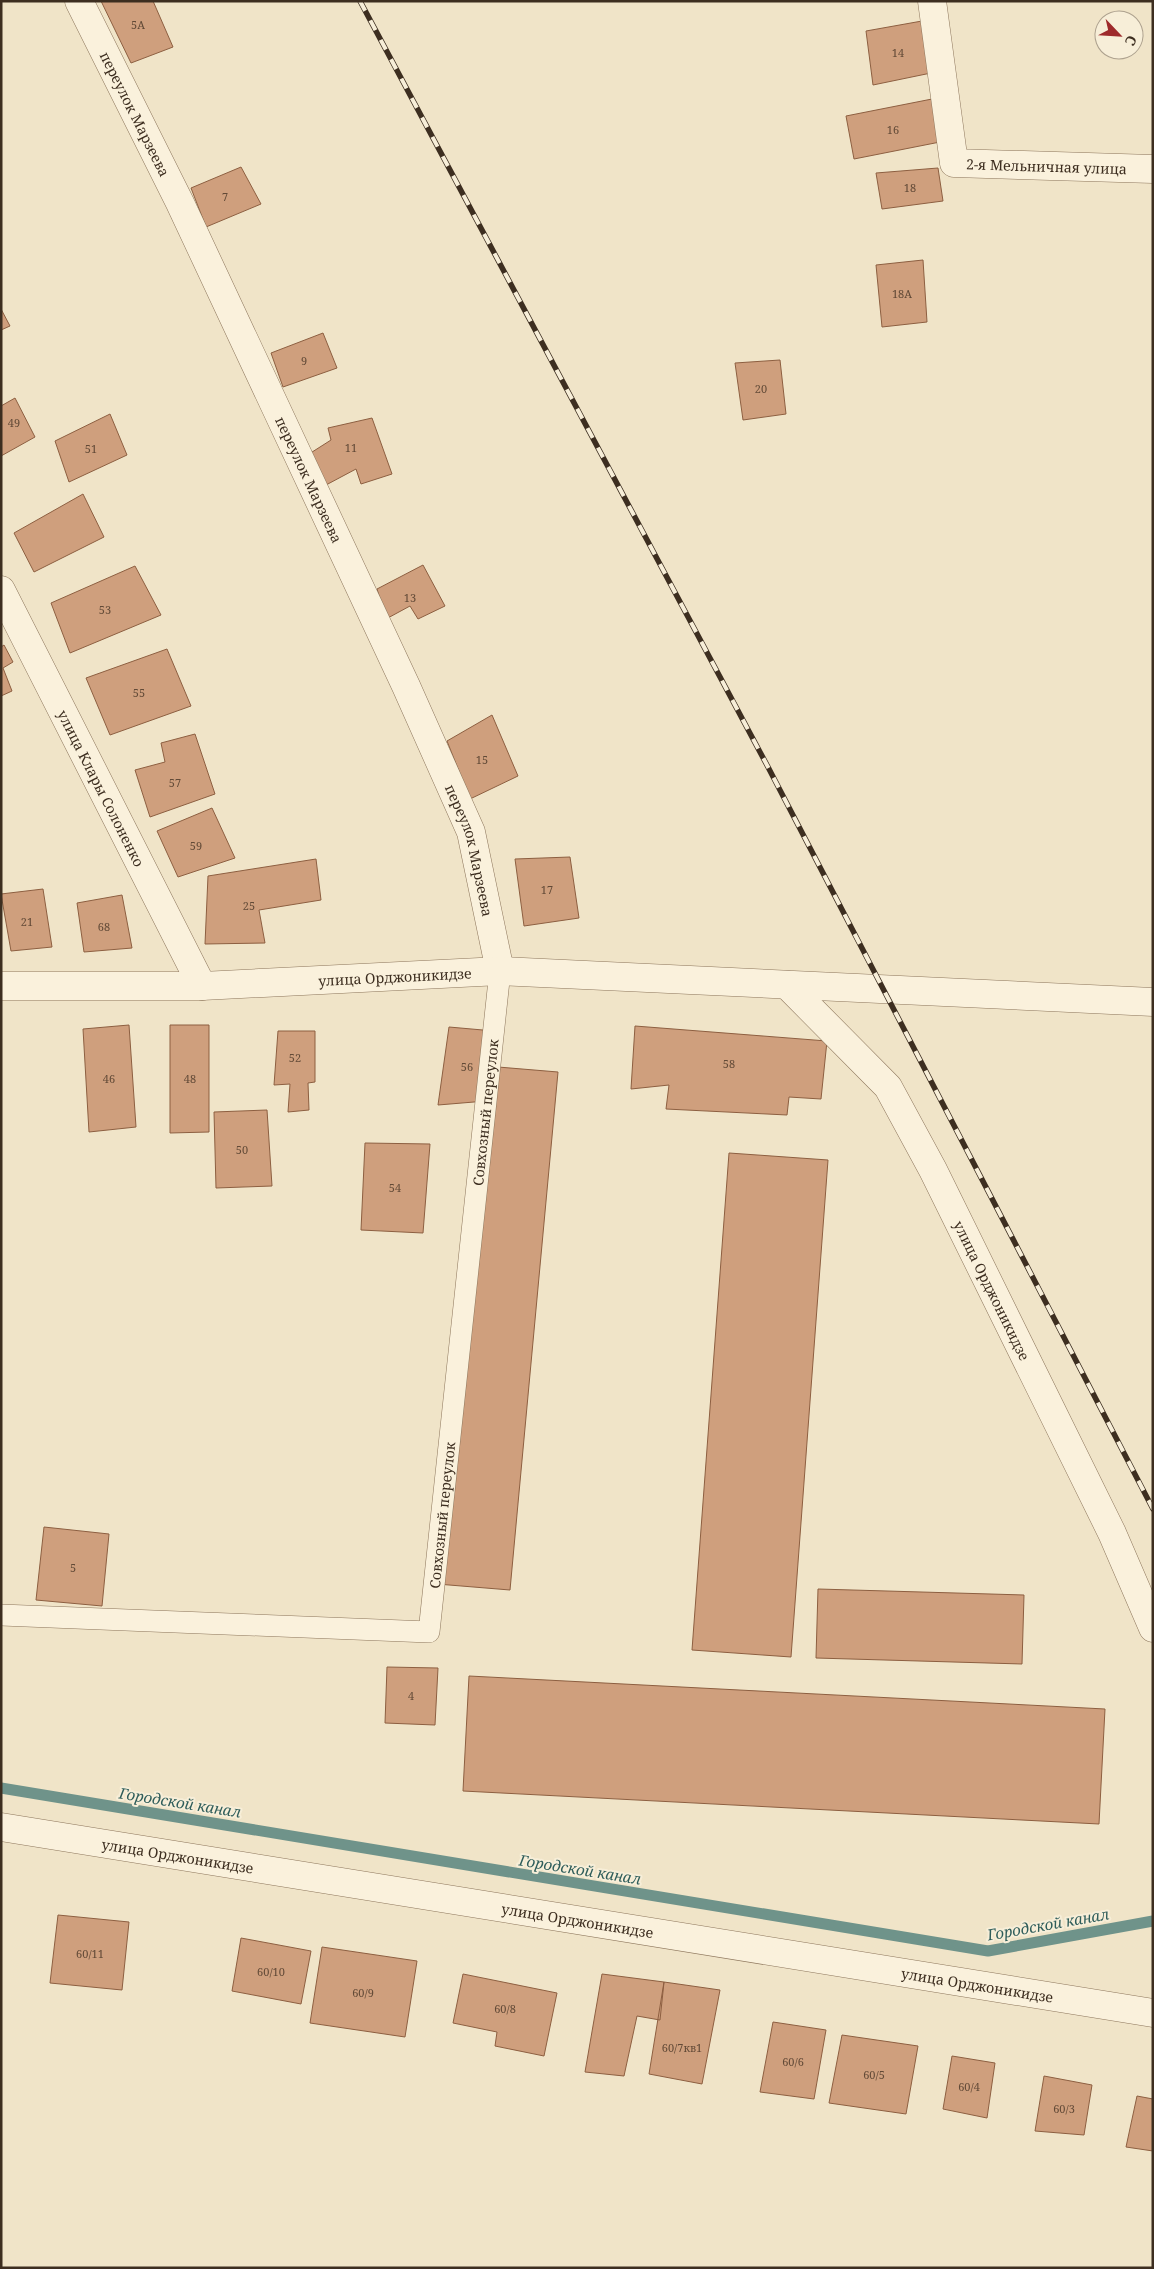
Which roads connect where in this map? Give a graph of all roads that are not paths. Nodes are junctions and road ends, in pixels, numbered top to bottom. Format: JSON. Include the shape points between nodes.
{"nodes":[{"id":1,"x":79,"y":1,"type":"edge"},
{"id":2,"x":932,"y":1,"type":"edge"},
{"id":3,"x":1153,"y":169,"type":"edge"},
{"id":4,"x":1,"y":590,"type":"edge"},
{"id":5,"x":500,"y":971,"type":"junction"},
{"id":6,"x":787,"y":985,"type":"junction"},
{"id":7,"x":1,"y":986,"type":"edge"},
{"id":8,"x":202,"y":986,"type":"junction"},
{"id":9,"x":1153,"y":1002,"type":"edge"},
{"id":10,"x":1,"y":1615,"type":"edge"},
{"id":11,"x":1153,"y":1628,"type":"edge"},
{"id":12,"x":1,"y":1827,"type":"edge"},
{"id":13,"x":1153,"y":2013,"type":"edge"}],
"edges":[{"from":1,"to":5,"type":"street","name":"переулок Марзеева","via":[[180,203],[471,832]]},
{"from":2,"to":3,"type":"street","name":"2-я Мельничная улица","via":[[954,163]]},
{"from":4,"to":8,"type":"street","name":"улица Клары Солоненко"},
{"from":5,"to":6,"type":"street","name":"улица Орджоникидзе"},
{"from":5,"to":8,"type":"street","name":"улица Орджоникидзе"},
{"from":5,"to":10,"type":"lane","name":"Совхозный переулок","via":[[429,1632]]},
{"from":6,"to":9,"type":"street","name":"улица Орджоникидзе"},
{"from":6,"to":11,"type":"street","name":"улица Орджоникидзе","via":[[888,1087],[933,1170],[1112,1533]]},
{"from":7,"to":8,"type":"street","name":"улица Орджоникидзе"},
{"from":12,"to":13,"type":"street","name":"улица Орджоникидзе"}]}
